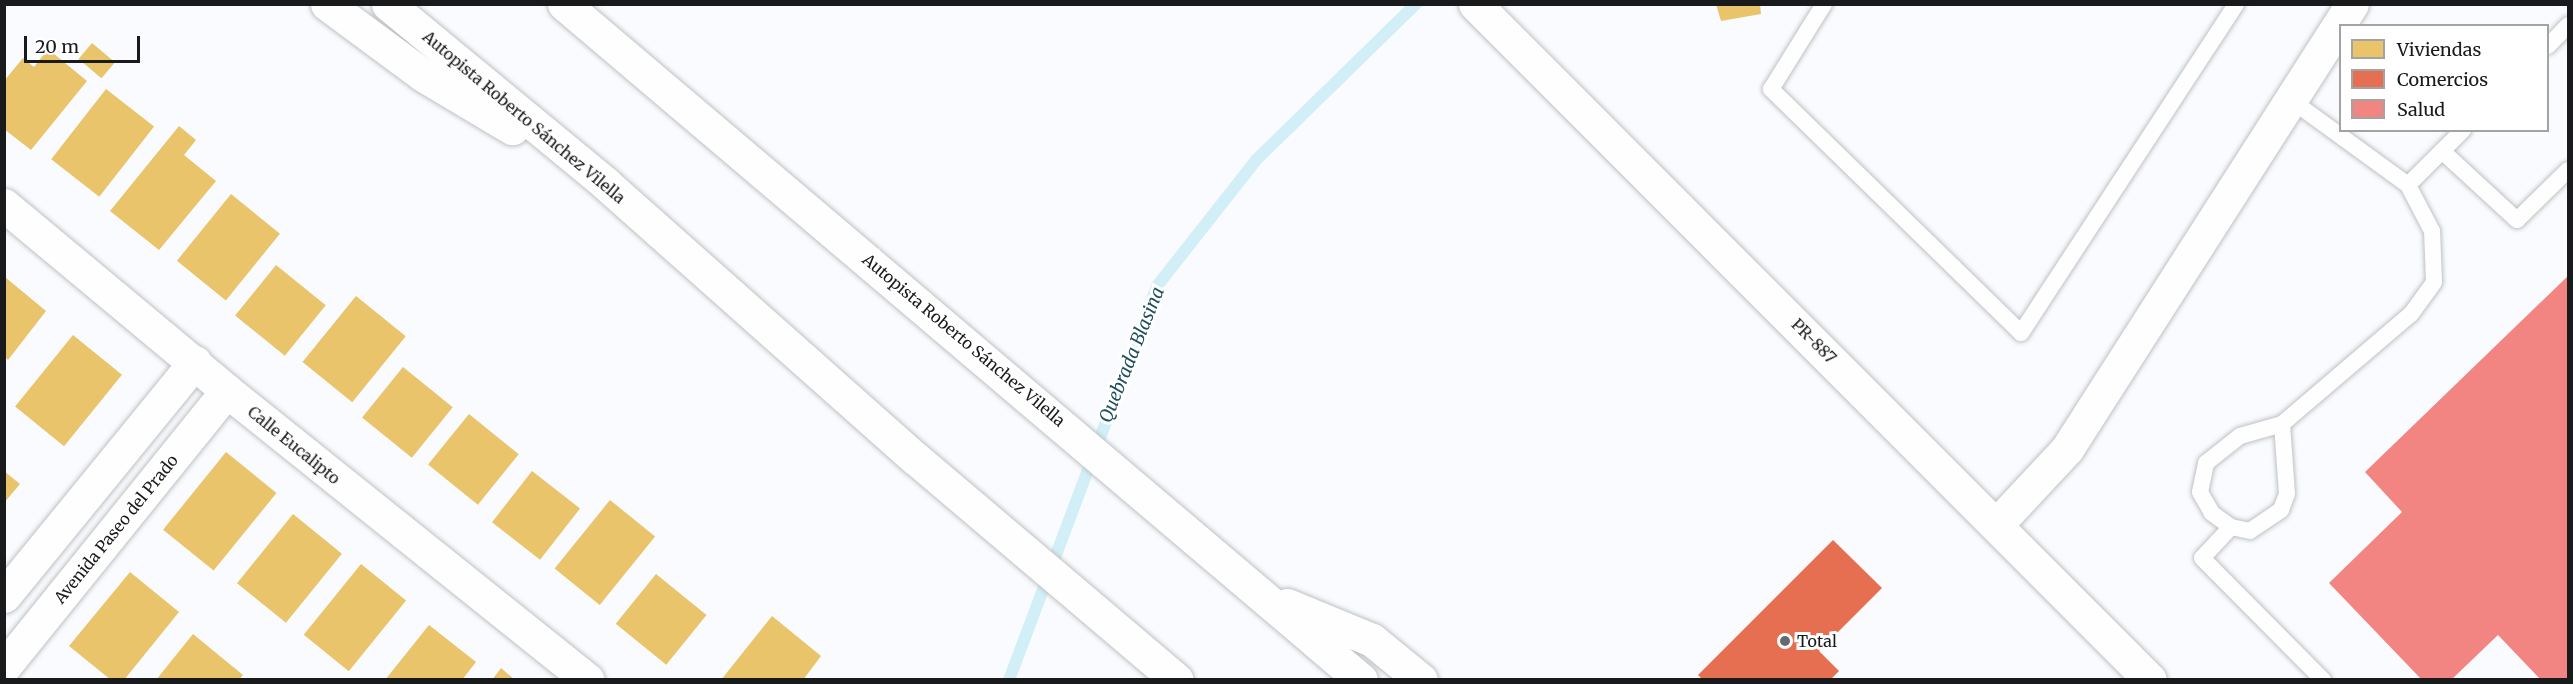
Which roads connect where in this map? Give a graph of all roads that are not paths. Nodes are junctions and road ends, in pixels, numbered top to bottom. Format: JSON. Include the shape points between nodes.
{"nodes":[{"id":1,"x":327,"y":4,"type":"edge"},
{"id":2,"x":388,"y":4,"type":"edge"},
{"id":3,"x":564,"y":4,"type":"edge"},
{"id":4,"x":1475,"y":4,"type":"edge"},
{"id":5,"x":1824,"y":4,"type":"edge"},
{"id":6,"x":2236,"y":4,"type":"edge"},
{"id":7,"x":2352,"y":4,"type":"edge"},
{"id":8,"x":2339,"y":24,"type":"edge"},
{"id":9,"x":2339,"y":24,"type":"edge"},
{"id":10,"x":2568,"y":25,"type":"edge"},
{"id":11,"x":2549,"y":44,"type":"edge"},
{"id":12,"x":2291,"y":100,"type":"junction"},
{"id":13,"x":2461,"y":132,"type":"edge"},
{"id":14,"x":2442,"y":151,"type":"junction"},
{"id":15,"x":2568,"y":170,"type":"edge"},
{"id":16,"x":606,"y":184,"type":"junction"},
{"id":17,"x":2408,"y":185,"type":"junction"},
{"id":18,"x":4,"y":205,"type":"edge"},
{"id":19,"x":195,"y":362,"type":"junction"},
{"id":20,"x":227,"y":391,"type":"junction"},
{"id":21,"x":2282,"y":424,"type":"junction"},
{"id":22,"x":1998,"y":523,"type":"junction"},
{"id":23,"x":2231,"y":527,"type":"junction"},
{"id":24,"x":1260,"y":594,"type":"junction"},
{"id":25,"x":4,"y":596,"type":"edge"},
{"id":26,"x":4,"y":667,"type":"edge"},
{"id":27,"x":4,"y":673,"type":"edge"},
{"id":28,"x":13,"y":680,"type":"edge"},
{"id":29,"x":588,"y":680,"type":"edge"},
{"id":30,"x":1177,"y":680,"type":"edge"},
{"id":31,"x":1361,"y":680,"type":"edge"},
{"id":32,"x":1421,"y":680,"type":"edge"},
{"id":33,"x":2150,"y":680,"type":"edge"},
{"id":34,"x":2323,"y":680,"type":"edge"}],
"edges":[{"from":1,"to":16,"type":"main road","via":[[423,75]]},
{"from":2,"to":16,"type":"main road","name":"Autopista Roberto Sánchez Vilella"},
{"from":3,"to":24,"type":"main road","name":"Autopista Roberto Sánchez Vilella","via":[[970,343]]},
{"from":4,"to":22,"type":"main road","name":"PR-887"},
{"from":5,"to":6,"type":"lane","via":[[1771,89],[2021,333]]},
{"from":7,"to":9,"type":"main road"},
{"from":8,"to":12,"type":"main road"},
{"from":10,"to":11,"type":"lane"},
{"from":12,"to":17,"type":"lane"},
{"from":12,"to":22,"type":"main road","via":[[2067,449]]},
{"from":13,"to":14,"type":"lane"},
{"from":14,"to":15,"type":"lane","via":[[2517,220]]},
{"from":14,"to":17,"type":"lane"},
{"from":16,"to":30,"type":"main road","name":"Autopista Roberto Sánchez Vilella","via":[[915,458]]},
{"from":17,"to":21,"type":"lane","via":[[2432,231],[2434,282],[2411,314]]},
{"from":18,"to":19,"type":"main road","name":"Calle Eucalipto"},
{"from":19,"to":20,"type":"main road","name":"Calle Eucalipto"},
{"from":19,"to":25,"type":"main road"},
{"from":20,"to":26,"type":"main road","name":"Avenida Paseo del Prado"},
{"from":20,"to":29,"type":"main road","name":"Calle Eucalipto"},
{"from":21,"to":23,"type":"lane","via":[[2287,486],[2281,510],[2250,531]]},
{"from":21,"to":23,"type":"lane","via":[[2240,435],[2206,463],[2200,492],[2212,513]]},
{"from":22,"to":33,"type":"main road","name":"PR-887"},
{"from":23,"to":34,"type":"lane","via":[[2202,558]]},
{"from":24,"to":31,"type":"main road","name":"Autopista Roberto Sánchez Vilella"},
{"from":24,"to":32,"type":"main road","via":[[1372,640]]},
{"from":27,"to":28,"type":"main road"}]}
